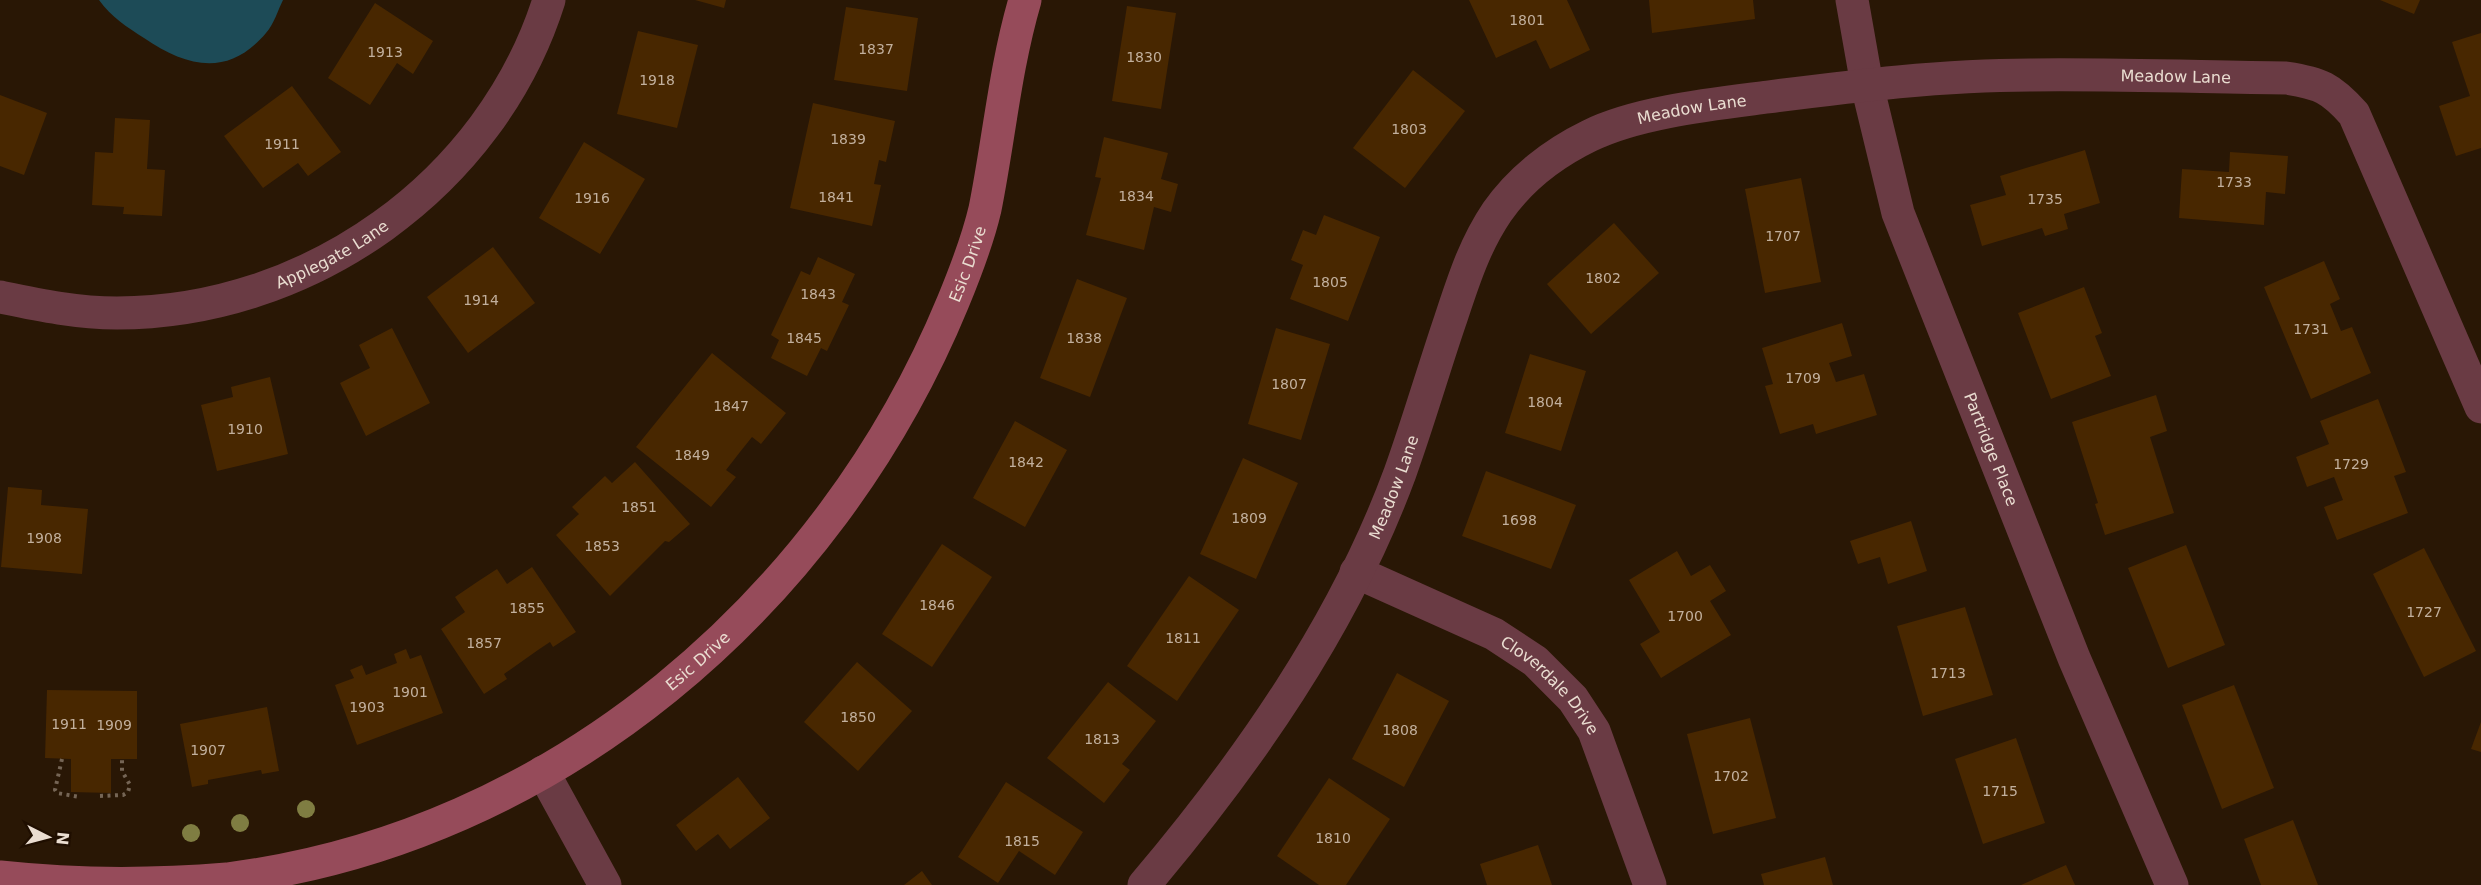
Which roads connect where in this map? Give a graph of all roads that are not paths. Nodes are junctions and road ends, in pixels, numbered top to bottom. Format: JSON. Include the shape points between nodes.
{"nodes":[{"id":1,"x":549,"y":0,"type":"edge"},
{"id":2,"x":1025,"y":0,"type":"edge"},
{"id":3,"x":1852,"y":0,"type":"edge"},
{"id":4,"x":1867,"y":85,"type":"junction"},
{"id":5,"x":0,"y":297,"type":"edge"},
{"id":6,"x":2481,"y":407,"type":"edge"},
{"id":7,"x":1356,"y":573,"type":"junction"},
{"id":8,"x":543,"y":772,"type":"junction"},
{"id":9,"x":0,"y":877,"type":"edge"},
{"id":10,"x":153,"y":885,"type":"edge"},
{"id":11,"x":605,"y":885,"type":"edge"},
{"id":12,"x":1144,"y":885,"type":"edge"},
{"id":13,"x":1650,"y":885,"type":"edge"},
{"id":14,"x":2172,"y":885,"type":"edge"}],
"edges":[{"from":1,"to":5,"type":"street","name":"Applegate Lane","via":[[518,74],[484,129],[451,168],[404,212],[351,248],[293,277],[189,307],[117,313],[57,309]]},
{"from":2,"to":8,"type":"street","name":"Esic Drive","via":[[1000,113],[984,212],[940,330],[914,386],[868,466],[784,578],[719,644],[647,704]]},
{"from":3,"to":4,"type":"street","name":"Partridge Place"},
{"from":4,"to":6,"type":"street","name":"Meadow Lane","via":[[2027,75],[2286,78],[2314,82],[2337,95],[2354,114]]},
{"from":4,"to":7,"type":"street","name":"Meadow Lane","via":[[1737,101],[1631,120],[1563,151],[1521,184],[1499,209],[1472,253],[1399,475]]},
{"from":4,"to":14,"type":"street","name":"Partridge Place","via":[[1898,213],[2074,658]]},
{"from":7,"to":12,"type":"street","name":"Meadow Lane","via":[[1311,656],[1259,735],[1180,843]]},
{"from":7,"to":13,"type":"street","name":"Cloverdale Drive","via":[[1494,634],[1535,661],[1573,699],[1594,731]]},
{"from":8,"to":10,"type":"street","name":"Esic Drive","via":[[468,811],[383,844],[297,867],[227,879]]},
{"from":8,"to":11,"type":"street"},
{"from":9,"to":10,"type":"street","name":"Esic Drive"}]}
